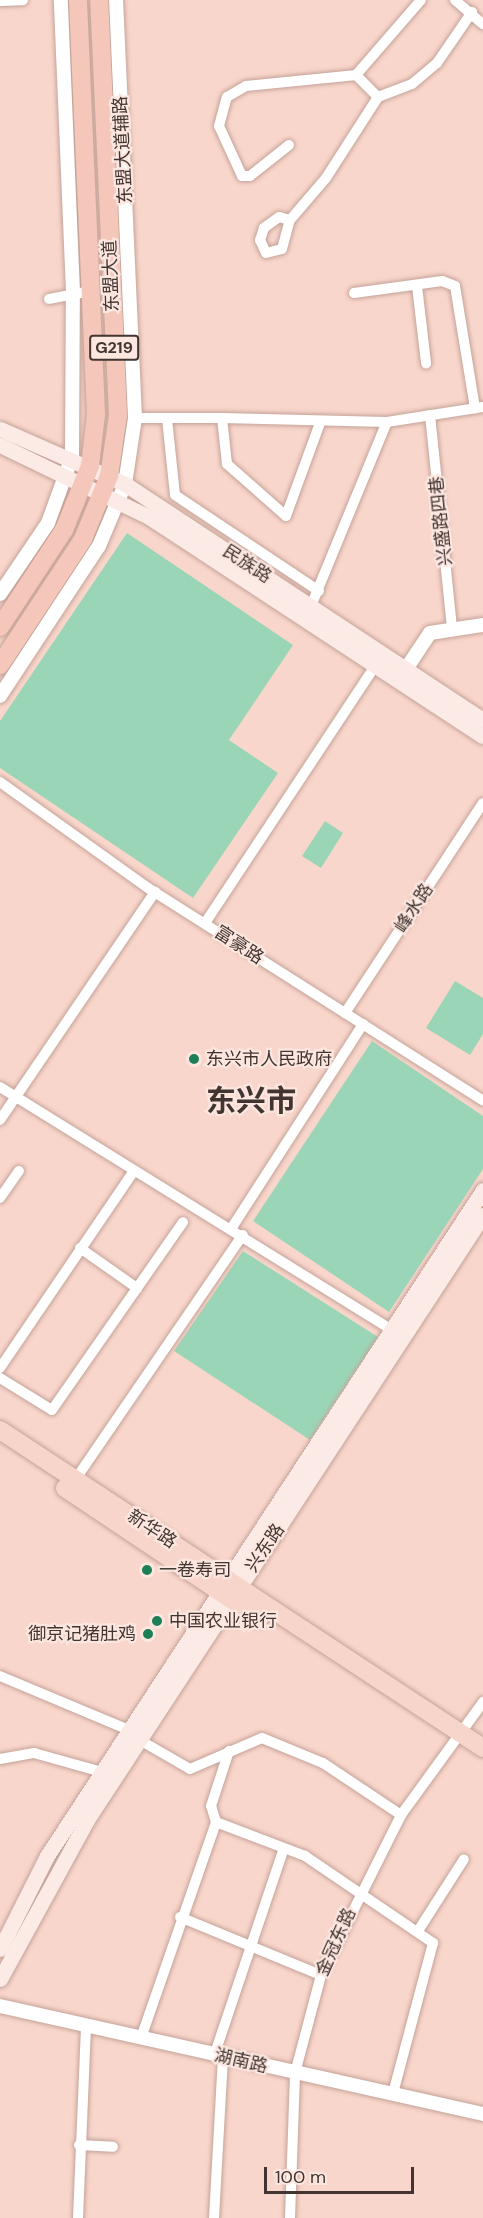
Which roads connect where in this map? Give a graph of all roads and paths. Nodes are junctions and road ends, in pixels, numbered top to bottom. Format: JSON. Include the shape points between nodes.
{"nodes":[{"id":1,"x":23,"y":0,"type":"edge"},
{"id":2,"x":61,"y":0,"type":"edge"},
{"id":3,"x":78,"y":0,"type":"edge"},
{"id":4,"x":99,"y":0,"type":"edge"},
{"id":5,"x":116,"y":0,"type":"edge"},
{"id":6,"x":421,"y":0,"type":"edge"},
{"id":7,"x":455,"y":0,"type":"edge"},
{"id":8,"x":0,"y":1,"type":"edge"},
{"id":9,"x":472,"y":12,"type":"junction"},
{"id":10,"x":483,"y":24,"type":"edge"},
{"id":11,"x":356,"y":75,"type":"junction"},
{"id":12,"x":378,"y":97,"type":"junction"},
{"id":13,"x":289,"y":145,"type":"dead end"},
{"id":14,"x":290,"y":220,"type":"dead end"},
{"id":15,"x":417,"y":286,"type":"junction"},
{"id":16,"x":82,"y":292,"type":"junction"},
{"id":17,"x":354,"y":293,"type":"dead end"},
{"id":18,"x":49,"y":299,"type":"dead end"},
{"id":19,"x":426,"y":363,"type":"dead end"},
{"id":20,"x":479,"y":408,"type":"edge"},
{"id":21,"x":430,"y":415,"type":"junction"},
{"id":22,"x":135,"y":418,"type":"junction"},
{"id":23,"x":222,"y":418,"type":"junction"},
{"id":24,"x":167,"y":419,"type":"junction"},
{"id":25,"x":387,"y":422,"type":"junction"},
{"id":26,"x":320,"y":423,"type":"junction"},
{"id":27,"x":0,"y":429,"type":"edge"},
{"id":28,"x":0,"y":445,"type":"edge"},
{"id":29,"x":72,"y":457,"type":"junction"},
{"id":30,"x":69,"y":474,"type":"junction"},
{"id":31,"x":88,"y":474,"type":"junction"},
{"id":32,"x":115,"y":488,"type":"junction"},
{"id":33,"x":319,"y":591,"type":"junction"},
{"id":34,"x":6,"y":597,"type":"edge"},
{"id":35,"x":311,"y":606,"type":"junction"},
{"id":36,"x":483,"y":625,"type":"edge"},
{"id":37,"x":0,"y":627,"type":"edge"},
{"id":38,"x":452,"y":627,"type":"junction"},
{"id":39,"x":0,"y":665,"type":"edge"},
{"id":40,"x":376,"y":665,"type":"junction"},
{"id":41,"x":406,"y":669,"type":"junction"},
{"id":42,"x":0,"y":696,"type":"edge"},
{"id":43,"x":483,"y":720,"type":"edge"},
{"id":44,"x":483,"y":736,"type":"edge"},
{"id":45,"x":0,"y":782,"type":"edge"},
{"id":46,"x":483,"y":803,"type":"edge"},
{"id":47,"x":155,"y":892,"type":"junction"},
{"id":48,"x":205,"y":924,"type":"junction"},
{"id":49,"x":345,"y":1013,"type":"junction"},
{"id":50,"x":363,"y":1024,"type":"junction"},
{"id":51,"x":0,"y":1087,"type":"edge"},
{"id":52,"x":15,"y":1098,"type":"junction"},
{"id":53,"x":483,"y":1101,"type":"edge"},
{"id":54,"x":0,"y":1120,"type":"edge"},
{"id":55,"x":19,"y":1171,"type":"dead end"},
{"id":56,"x":134,"y":1171,"type":"junction"},
{"id":57,"x":483,"y":1190,"type":"edge"},
{"id":58,"x":0,"y":1198,"type":"edge"},
{"id":59,"x":483,"y":1215,"type":"edge"},
{"id":60,"x":183,"y":1222,"type":"dead end"},
{"id":61,"x":231,"y":1229,"type":"junction"},
{"id":62,"x":243,"y":1235,"type":"junction"},
{"id":63,"x":80,"y":1248,"type":"junction"},
{"id":64,"x":137,"y":1288,"type":"junction"},
{"id":65,"x":389,"y":1328,"type":"junction"},
{"id":66,"x":0,"y":1368,"type":"edge"},
{"id":67,"x":0,"y":1378,"type":"edge"},
{"id":68,"x":0,"y":1430,"type":"edge"},
{"id":69,"x":0,"y":1444,"type":"edge"},
{"id":70,"x":75,"y":1480,"type":"junction"},
{"id":71,"x":229,"y":1589,"type":"junction"},
{"id":72,"x":0,"y":1676,"type":"edge"},
{"id":73,"x":483,"y":1702,"type":"edge"},
{"id":74,"x":134,"y":1734,"type":"junction"},
{"id":75,"x":459,"y":1739,"type":"junction"},
{"id":76,"x":483,"y":1748,"type":"edge"},
{"id":77,"x":229,"y":1751,"type":"junction"},
{"id":78,"x":0,"y":1759,"type":"edge"},
{"id":79,"x":483,"y":1761,"type":"edge"},
{"id":80,"x":102,"y":1772,"type":"junction"},
{"id":81,"x":401,"y":1815,"type":"junction"},
{"id":82,"x":216,"y":1822,"type":"junction"},
{"id":83,"x":284,"y":1848,"type":"junction"},
{"id":84,"x":464,"y":1859,"type":"dead end"},
{"id":85,"x":359,"y":1892,"type":"junction"},
{"id":86,"x":180,"y":1917,"type":"junction"},
{"id":87,"x":418,"y":1931,"type":"junction"},
{"id":88,"x":248,"y":1946,"type":"junction"},
{"id":89,"x":0,"y":1948,"type":"edge"},
{"id":90,"x":321,"y":1975,"type":"junction"},
{"id":91,"x":0,"y":1979,"type":"edge"},
{"id":92,"x":0,"y":2006,"type":"edge"},
{"id":93,"x":86,"y":2025,"type":"junction"},
{"id":94,"x":142,"y":2035,"type":"junction"},
{"id":95,"x":218,"y":2057,"type":"junction"},
{"id":96,"x":295,"y":2073,"type":"junction"},
{"id":97,"x":393,"y":2093,"type":"junction"},
{"id":98,"x":483,"y":2114,"type":"edge"},
{"id":99,"x":79,"y":2145,"type":"junction"},
{"id":100,"x":113,"y":2147,"type":"dead end"},
{"id":101,"x":78,"y":2218,"type":"edge"},
{"id":102,"x":214,"y":2218,"type":"edge"},
{"id":103,"x":290,"y":2218,"type":"edge"}],
"edges":[{"from":1,"to":8,"type":"street"},
{"from":2,"to":16,"type":"street"},
{"from":3,"to":16,"type":"highway","name":"东盟大道","number":"G219"},
{"from":4,"to":32,"type":"highway","name":"东盟大道","number":"G219","via":[[118,415]]},
{"from":5,"to":22,"type":"street","name":"东盟大道辅路"},
{"from":6,"to":11,"type":"street"},
{"from":7,"to":9,"type":"street"},
{"from":9,"to":10,"type":"street"},
{"from":9,"to":12,"type":"street","via":[[424,75]]},
{"from":11,"to":12,"type":"street"},
{"from":11,"to":13,"type":"street","via":[[246,86],[227,97],[219,126],[242,176],[250,176]]},
{"from":12,"to":14,"type":"street","via":[[326,178]]},
{"from":15,"to":17,"type":"street"},
{"from":15,"to":19,"type":"street"},
{"from":15,"to":20,"type":"street","via":[[442,281],[458,292]]},
{"from":16,"to":18,"type":"street"},
{"from":16,"to":29,"type":"street"},
{"from":16,"to":31,"type":"highway","name":"东盟大道","number":"G219","via":[[96,414]]},
{"from":20,"to":21,"type":"street"},
{"from":21,"to":25,"type":"street"},
{"from":21,"to":38,"type":"street","name":"兴盛路四巷"},
{"from":22,"to":24,"type":"street"},
{"from":22,"to":32,"type":"street","name":"东盟大道辅路"},
{"from":23,"to":24,"type":"street"},
{"from":23,"to":26,"type":"street"},
{"from":23,"to":26,"type":"street","via":[[227,464],[286,516]]},
{"from":24,"to":33,"type":"street","via":[[176,495]]},
{"from":25,"to":26,"type":"street"},
{"from":25,"to":33,"type":"street"},
{"from":27,"to":29,"type":"main road","name":"民族路"},
{"from":28,"to":30,"type":"main road","name":"民族路"},
{"from":29,"to":30,"type":"street"},
{"from":29,"to":31,"type":"main road","name":"民族路"},
{"from":30,"to":31,"type":"main road","name":"民族路"},
{"from":30,"to":34,"type":"street","via":[[48,523]]},
{"from":31,"to":32,"type":"main road","name":"民族路"},
{"from":31,"to":34,"type":"highway","name":"东盟大道","number":"G219","via":[[64,530]]},
{"from":32,"to":35,"type":"main road","name":"民族路"},
{"from":32,"to":39,"type":"highway","name":"东盟大道","number":"G219"},
{"from":32,"to":40,"type":"main road","name":"民族路"},
{"from":32,"to":42,"type":"street","name":"东盟大道辅路","via":[[99,546]]},
{"from":33,"to":35,"type":"street"},
{"from":34,"to":37,"type":"highway","name":"东盟大道","number":"G219"},
{"from":35,"to":41,"type":"main road","name":"民族路"},
{"from":36,"to":38,"type":"street"},
{"from":38,"to":41,"type":"street","via":[[429,633]]},
{"from":40,"to":44,"type":"main road","name":"民族路"},
{"from":40,"to":48,"type":"street"},
{"from":41,"to":43,"type":"main road","name":"民族路"},
{"from":45,"to":47,"type":"street","name":"富豪路"},
{"from":46,"to":49,"type":"street","name":"峰水路"},
{"from":47,"to":48,"type":"street","name":"富豪路"},
{"from":47,"to":52,"type":"street"},
{"from":48,"to":49,"type":"street","name":"富豪路"},
{"from":49,"to":50,"type":"street","name":"富豪路"},
{"from":50,"to":53,"type":"street","name":"富豪路"},
{"from":50,"to":61,"type":"street"},
{"from":51,"to":52,"type":"street"},
{"from":52,"to":54,"type":"street"},
{"from":52,"to":56,"type":"street"},
{"from":55,"to":58,"type":"street"},
{"from":56,"to":61,"type":"street"},
{"from":56,"to":63,"type":"street"},
{"from":57,"to":65,"type":"main road","name":"兴东路"},
{"from":59,"to":71,"type":"main road","name":"兴东路"},
{"from":60,"to":64,"type":"street"},
{"from":61,"to":62,"type":"street"},
{"from":62,"to":65,"type":"street"},
{"from":62,"to":70,"type":"street"},
{"from":63,"to":64,"type":"street"},
{"from":63,"to":66,"type":"street"},
{"from":64,"to":67,"type":"street","via":[[52,1410]]},
{"from":65,"to":71,"type":"main road","name":"兴东路"},
{"from":68,"to":70,"type":"main road","name":"新华路"},
{"from":69,"to":71,"type":"main road","name":"新华路"},
{"from":70,"to":71,"type":"main road","name":"新华路"},
{"from":71,"to":74,"type":"main road","name":"兴东路"},
{"from":71,"to":75,"type":"main road","name":"新华路"},
{"from":72,"to":74,"type":"street"},
{"from":73,"to":75,"type":"street","name":"金冠东路"},
{"from":74,"to":77,"type":"street","via":[[183,1769]]},
{"from":74,"to":80,"type":"main road","name":"兴东路"},
{"from":74,"to":91,"type":"main road","name":"兴东路","via":[[60,1863]]},
{"from":75,"to":76,"type":"main road","name":"新华路"},
{"from":75,"to":79,"type":"main road","name":"新华路"},
{"from":75,"to":81,"type":"street","name":"金冠东路"},
{"from":77,"to":81,"type":"street","via":[[262,1738],[323,1763]]},
{"from":77,"to":82,"type":"street","via":[[211,1806]]},
{"from":78,"to":80,"type":"street","via":[[34,1753]]},
{"from":80,"to":89,"type":"main road","name":"兴东路","via":[[47,1857]]},
{"from":81,"to":85,"type":"street","name":"金冠东路"},
{"from":82,"to":83,"type":"street"},
{"from":82,"to":86,"type":"street"},
{"from":83,"to":85,"type":"street"},
{"from":83,"to":88,"type":"street"},
{"from":84,"to":87,"type":"street"},
{"from":85,"to":87,"type":"street"},
{"from":85,"to":90,"type":"street","name":"金冠东路"},
{"from":86,"to":88,"type":"street"},
{"from":86,"to":94,"type":"street"},
{"from":87,"to":97,"type":"street","via":[[433,1943],[433,1951]]},
{"from":88,"to":90,"type":"street"},
{"from":88,"to":95,"type":"street"},
{"from":90,"to":96,"type":"street","name":"金冠东路"},
{"from":92,"to":93,"type":"street","name":"湖南路"},
{"from":93,"to":94,"type":"street","name":"湖南路"},
{"from":93,"to":99,"type":"street"},
{"from":94,"to":95,"type":"street","name":"湖南路"},
{"from":95,"to":96,"type":"street","name":"湖南路"},
{"from":95,"to":102,"type":"street"},
{"from":96,"to":97,"type":"street","name":"湖南路"},
{"from":96,"to":103,"type":"street","name":"金冠东路"},
{"from":97,"to":98,"type":"street","name":"湖南路"},
{"from":99,"to":100,"type":"street"},
{"from":99,"to":101,"type":"street"}]}
